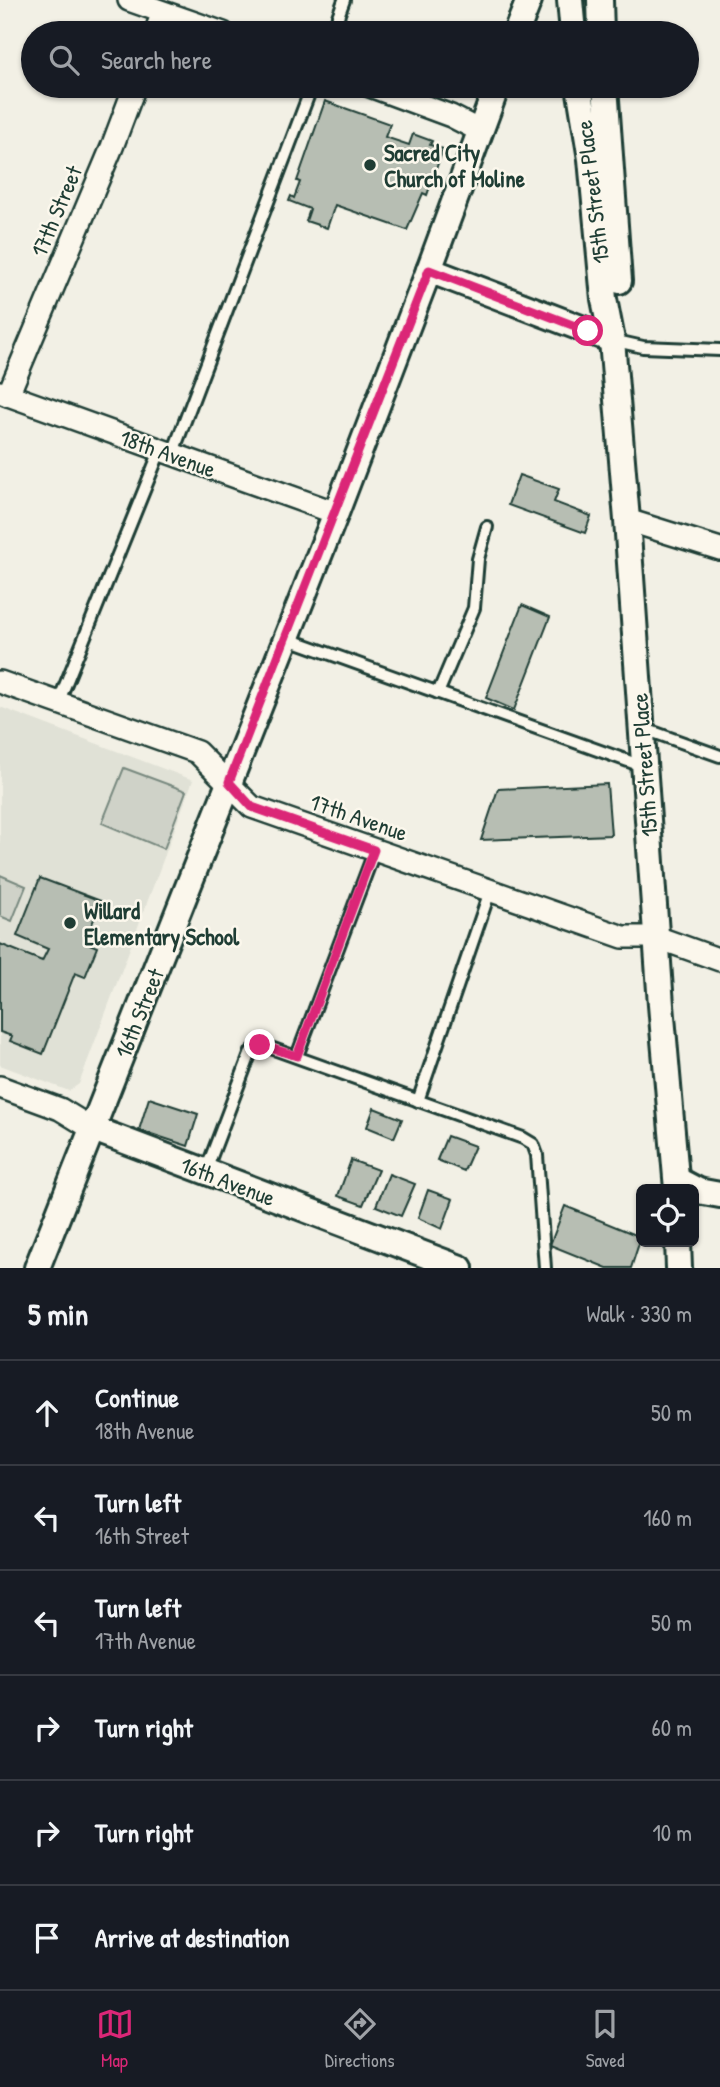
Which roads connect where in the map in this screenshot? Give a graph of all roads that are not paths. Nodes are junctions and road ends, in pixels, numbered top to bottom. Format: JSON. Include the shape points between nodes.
{"nodes":[{"id":1,"x":129,"y":0,"type":"edge"},
{"id":2,"x":344,"y":0,"type":"edge"},
{"id":3,"x":529,"y":0,"type":"edge"},
{"id":4,"x":570,"y":0,"type":"edge"},
{"id":5,"x":600,"y":0,"type":"edge"},
{"id":6,"x":163,"y":13,"type":"junction"},
{"id":7,"x":160,"y":21,"type":"edge"},
{"id":8,"x":187,"y":21,"type":"edge"},
{"id":9,"x":336,"y":21,"type":"edge"},
{"id":10,"x":521,"y":21,"type":"edge"},
{"id":11,"x":572,"y":21,"type":"edge"},
{"id":12,"x":601,"y":21,"type":"edge"},
{"id":13,"x":130,"y":98,"type":"edge"},
{"id":14,"x":307,"y":98,"type":"edge"},
{"id":15,"x":402,"y":98,"type":"edge"},
{"id":16,"x":492,"y":98,"type":"edge"},
{"id":17,"x":581,"y":98,"type":"edge"},
{"id":18,"x":606,"y":98,"type":"edge"},
{"id":19,"x":480,"y":131,"type":"junction"},
{"id":20,"x":429,"y":270,"type":"junction"},
{"id":21,"x":612,"y":340,"type":"junction"},
{"id":22,"x":720,"y":350,"type":"edge"},
{"id":23,"x":4,"y":394,"type":"edge"},
{"id":24,"x":166,"y":453,"type":"junction"},
{"id":25,"x":336,"y":513,"type":"junction"},
{"id":26,"x":627,"y":520,"type":"junction"},
{"id":27,"x":487,"y":527,"type":"dead end"},
{"id":28,"x":720,"y":550,"type":"edge"},
{"id":29,"x":286,"y":638,"type":"junction"},
{"id":30,"x":0,"y":682,"type":"edge"},
{"id":31,"x":438,"y":693,"type":"junction"},
{"id":32,"x":58,"y":703,"type":"junction"},
{"id":33,"x":642,"y":728,"type":"junction"},
{"id":34,"x":720,"y":756,"type":"edge"},
{"id":35,"x":644,"y":766,"type":"junction"},
{"id":36,"x":229,"y":782,"type":"junction"},
{"id":37,"x":374,"y":850,"type":"junction"},
{"id":38,"x":490,"y":891,"type":"junction"},
{"id":39,"x":656,"y":937,"type":"junction"},
{"id":40,"x":720,"y":961,"type":"edge"},
{"id":41,"x":297,"y":1056,"type":"junction"},
{"id":42,"x":0,"y":1087,"type":"edge"},
{"id":43,"x":418,"y":1101,"type":"junction"},
{"id":44,"x":91,"y":1128,"type":"junction"},
{"id":45,"x":205,"y":1172,"type":"junction"},
{"id":46,"x":677,"y":1184,"type":"edge"},
{"id":47,"x":699,"y":1191,"type":"edge"},
{"id":48,"x":720,"y":1195,"type":"edge"},
{"id":49,"x":678,"y":1247,"type":"edge"},
{"id":50,"x":422,"y":1261,"type":"edge"},
{"id":51,"x":37,"y":1268,"type":"edge"},
{"id":52,"x":460,"y":1268,"type":"edge"},
{"id":53,"x":545,"y":1268,"type":"edge"},
{"id":54,"x":679,"y":1268,"type":"edge"}],
"edges":[{"from":1,"to":6,"type":"street"},
{"from":2,"to":9,"type":"lane"},
{"from":3,"to":10,"type":"street"},
{"from":4,"to":11,"type":"street"},
{"from":5,"to":12,"type":"street"},
{"from":6,"to":7,"type":"street"},
{"from":6,"to":8,"type":"street"},
{"from":13,"to":23,"type":"street","name":"17th Street"},
{"from":14,"to":24,"type":"lane"},
{"from":15,"to":19,"type":"street"},
{"from":16,"to":19,"type":"street","name":"16th Street"},
{"from":17,"to":21,"type":"street","name":"15th Street Place"},
{"from":18,"to":21,"type":"street","name":"15th Street Place","via":[[620,298]]},
{"from":19,"to":20,"type":"street","name":"16th Street"},
{"from":20,"to":21,"type":"street"},
{"from":20,"to":25,"type":"street","name":"16th Street"},
{"from":21,"to":22,"type":"lane","via":[[643,347]]},
{"from":21,"to":26,"type":"street","name":"15th Street Place"},
{"from":23,"to":24,"type":"street","name":"18th Avenue"},
{"from":24,"to":25,"type":"street","name":"18th Avenue"},
{"from":24,"to":32,"type":"lane"},
{"from":25,"to":29,"type":"street","name":"16th Street"},
{"from":26,"to":28,"type":"street"},
{"from":26,"to":33,"type":"street","name":"15th Street Place"},
{"from":27,"to":31,"type":"lane","via":[[478,559],[474,608]]},
{"from":29,"to":31,"type":"lane"},
{"from":29,"to":36,"type":"street","name":"16th Street"},
{"from":30,"to":32,"type":"street","name":"17th Avenue"},
{"from":31,"to":35,"type":"lane"},
{"from":32,"to":36,"type":"street","name":"17th Avenue","via":[[197,752]]},
{"from":33,"to":34,"type":"lane"},
{"from":33,"to":35,"type":"street","name":"15th Street Place"},
{"from":35,"to":39,"type":"street","name":"15th Street Place"},
{"from":36,"to":37,"type":"street","name":"17th Avenue","via":[[252,807]]},
{"from":36,"to":44,"type":"street","name":"16th Street"},
{"from":37,"to":38,"type":"street","name":"17th Avenue"},
{"from":37,"to":41,"type":"lane"},
{"from":38,"to":39,"type":"street","name":"17th Avenue","via":[[623,937]]},
{"from":38,"to":43,"type":"lane"},
{"from":39,"to":40,"type":"street","name":"17th Avenue"},
{"from":39,"to":46,"type":"street","name":"15th Street Place"},
{"from":41,"to":43,"type":"lane"},
{"from":41,"to":45,"type":"lane","via":[[260,1045],[251,1052]]},
{"from":42,"to":44,"type":"street","name":"16th Avenue","via":[[60,1109]]},
{"from":43,"to":53,"type":"lane","via":[[533,1144]]},
{"from":44,"to":45,"type":"street","name":"16th Avenue"},
{"from":44,"to":51,"type":"street","name":"16th Street"},
{"from":45,"to":50,"type":"street","name":"16th Avenue"},
{"from":47,"to":48,"type":"street"},
{"from":49,"to":54,"type":"street"},
{"from":50,"to":52,"type":"street","name":"16th Avenue"}]}
